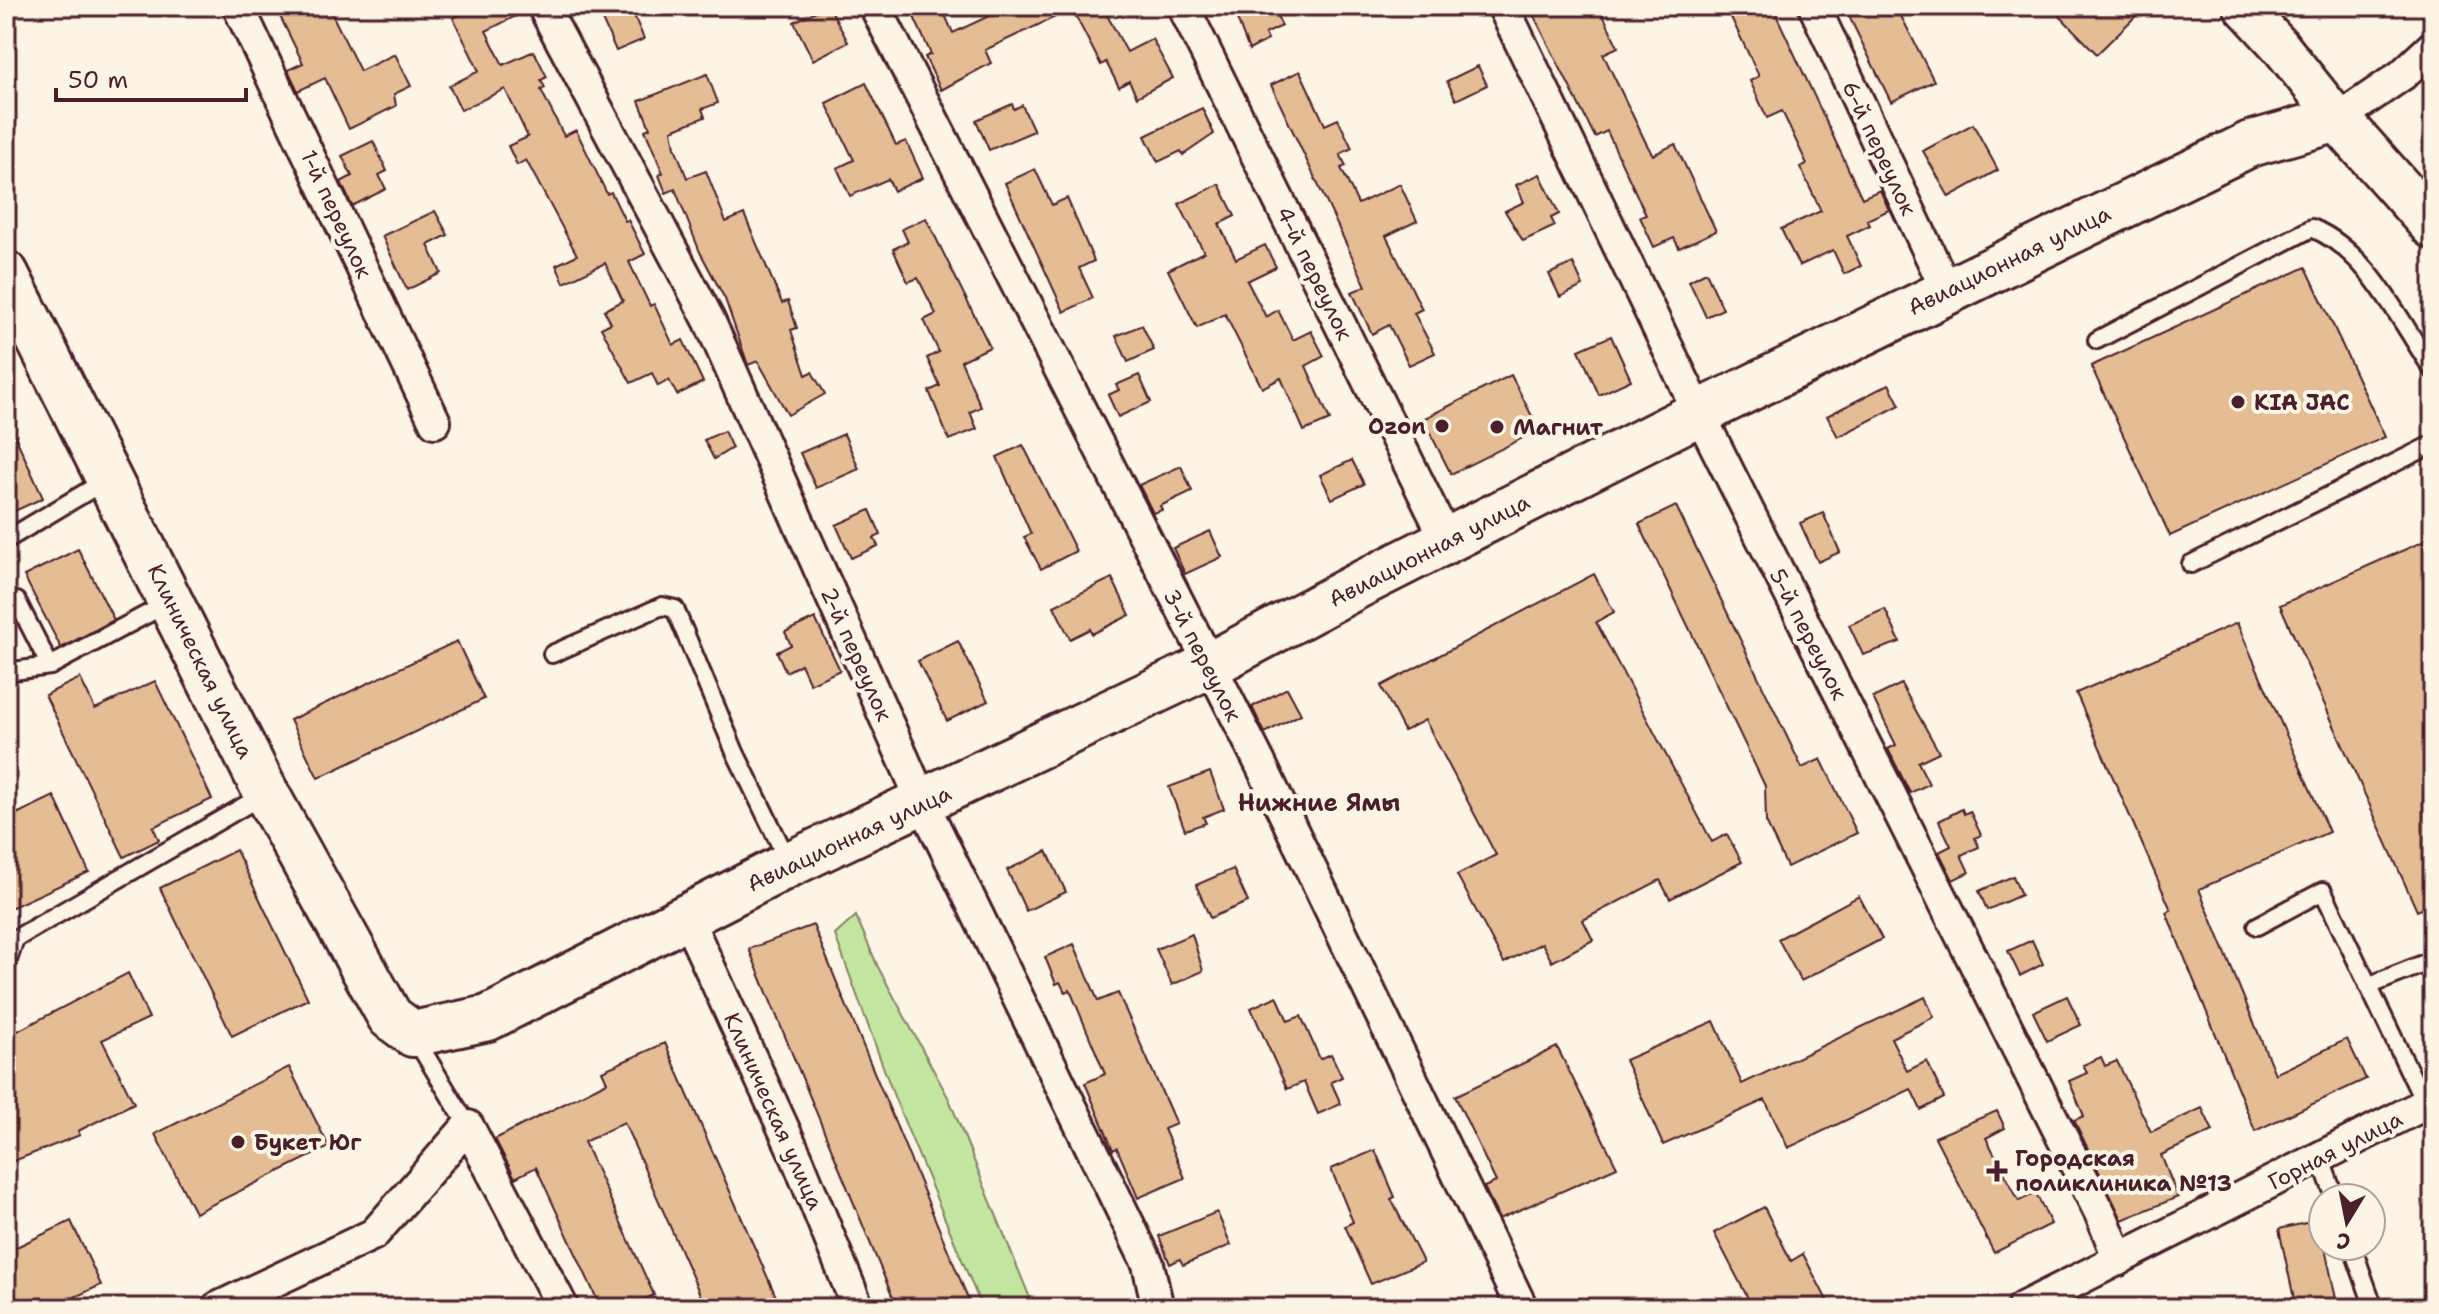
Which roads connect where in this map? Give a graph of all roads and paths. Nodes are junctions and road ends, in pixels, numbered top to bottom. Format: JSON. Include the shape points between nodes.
{"nodes":[{"id":1,"x":238,"y":6,"type":"edge"},
{"id":2,"x":543,"y":6,"type":"edge"},
{"id":3,"x":875,"y":6,"type":"edge"},
{"id":4,"x":1183,"y":6,"type":"edge"},
{"id":5,"x":1503,"y":6,"type":"edge"},
{"id":6,"x":1814,"y":6,"type":"edge"},
{"id":7,"x":2243,"y":6,"type":"edge"},
{"id":8,"x":2433,"y":46,"type":"edge"},
{"id":9,"x":2338,"y":119,"type":"junction"},
{"id":10,"x":2433,"y":226,"type":"edge"},
{"id":11,"x":6,"y":274,"type":"edge"},
{"id":12,"x":1946,"y":289,"type":"junction"},
{"id":13,"x":2097,"y":340,"type":"dead end"},
{"id":14,"x":2433,"y":370,"type":"edge"},
{"id":15,"x":1699,"y":413,"type":"junction"},
{"id":16,"x":435,"y":422,"type":"dead end"},
{"id":17,"x":2433,"y":444,"type":"edge"},
{"id":18,"x":109,"y":478,"type":"junction"},
{"id":19,"x":6,"y":540,"type":"edge"},
{"id":20,"x":1447,"y":541,"type":"junction"},
{"id":21,"x":2191,"y":564,"type":"dead end"},
{"id":22,"x":172,"y":601,"type":"junction"},
{"id":23,"x":6,"y":608,"type":"edge"},
{"id":24,"x":552,"y":654,"type":"dead end"},
{"id":25,"x":50,"y":666,"type":"junction"},
{"id":26,"x":1208,"y":666,"type":"junction"},
{"id":27,"x":6,"y":672,"type":"edge"},
{"id":28,"x":266,"y":793,"type":"junction"},
{"id":29,"x":923,"y":803,"type":"junction"},
{"id":30,"x":790,"y":864,"type":"junction"},
{"id":31,"x":686,"y":916,"type":"junction"},
{"id":32,"x":2257,"y":926,"type":"dead end"},
{"id":33,"x":2433,"y":960,"type":"edge"},
{"id":34,"x":6,"y":966,"type":"edge"},
{"id":35,"x":2368,"y":986,"type":"junction"},
{"id":36,"x":413,"y":1034,"type":"junction"},
{"id":37,"x":2429,"y":1102,"type":"edge"},
{"id":38,"x":468,"y":1126,"type":"junction"},
{"id":39,"x":2320,"y":1157,"type":"junction"},
{"id":40,"x":2329,"y":1182,"type":"edge"},
{"id":41,"x":2119,"y":1260,"type":"junction"},
{"id":42,"x":2358,"y":1262,"type":"edge"},
{"id":43,"x":217,"y":1308,"type":"edge"},
{"id":44,"x":563,"y":1308,"type":"edge"},
{"id":45,"x":858,"y":1308,"type":"edge"},
{"id":46,"x":1158,"y":1308,"type":"edge"},
{"id":47,"x":1522,"y":1308,"type":"edge"},
{"id":48,"x":2022,"y":1308,"type":"edge"},
{"id":49,"x":2374,"y":1308,"type":"edge"}],
"edges":[{"from":1,"to":16,"type":"street","name":"1-й переулок"},
{"from":2,"to":29,"type":"street","name":"2-й переулок","via":[[709,320]]},
{"from":3,"to":26,"type":"street","name":"3-й переулок"},
{"from":4,"to":20,"type":"street","name":"4-й переулок"},
{"from":5,"to":15,"type":"street","name":"5-й переулок"},
{"from":6,"to":12,"type":"street","name":"6-й переулок"},
{"from":7,"to":9,"type":"street"},
{"from":8,"to":9,"type":"street","name":"Авиационная улица","via":[[2402,75]]},
{"from":9,"to":10,"type":"main road"},
{"from":9,"to":12,"type":"main road","name":"Авиационная улица","via":[[2250,144]]},
{"from":11,"to":18,"type":"main road","name":"Клиническая улица"},
{"from":12,"to":15,"type":"main road","name":"Авиационная улица"},
{"from":13,"to":14,"type":"lane","via":[[2312,228],[2334,238],[2361,263]]},
{"from":15,"to":20,"type":"main road","name":"Авиационная улица"},
{"from":15,"to":41,"type":"street","name":"5-й переулок"},
{"from":17,"to":21,"type":"lane"},
{"from":18,"to":19,"type":"lane"},
{"from":18,"to":22,"type":"main road","name":"Клиническая улица"},
{"from":20,"to":26,"type":"main road","name":"Авиационная улица"},
{"from":22,"to":25,"type":"lane"},
{"from":22,"to":28,"type":"main road","name":"Клиническая улица"},
{"from":23,"to":25,"type":"lane","via":[[17,601]]},
{"from":24,"to":30,"type":"lane","via":[[662,606],[675,609],[735,752]]},
{"from":25,"to":27,"type":"lane"},
{"from":26,"to":29,"type":"main road","name":"Авиационная улица"},
{"from":26,"to":47,"type":"street","name":"3-й переулок","via":[[1259,761]]},
{"from":28,"to":34,"type":"lane","via":[[15,939]]},
{"from":28,"to":36,"type":"main road","name":"Клиническая улица","via":[[390,1017]]},
{"from":29,"to":30,"type":"main road","name":"Авиационная улица"},
{"from":29,"to":46,"type":"street","name":"2-й переулок","via":[[1148,1264]]},
{"from":30,"to":31,"type":"main road","name":"Авиационная улица"},
{"from":31,"to":36,"type":"main road","name":"Авиационная улица","via":[[488,1018]]},
{"from":31,"to":45,"type":"street","name":"Клиническая улица","via":[[797,1158]]},
{"from":32,"to":35,"type":"lane","via":[[2323,891]]},
{"from":33,"to":35,"type":"lane"},
{"from":35,"to":37,"type":"lane"},
{"from":36,"to":38,"type":"lane"},
{"from":37,"to":39,"type":"street","name":"Горная улица"},
{"from":38,"to":43,"type":"street","via":[[374,1234]]},
{"from":38,"to":44,"type":"street"},
{"from":39,"to":40,"type":"lane"},
{"from":39,"to":41,"type":"street","name":"Горная улица"},
{"from":41,"to":48,"type":"street","name":"Горная улица"},
{"from":42,"to":49,"type":"lane"}]}
